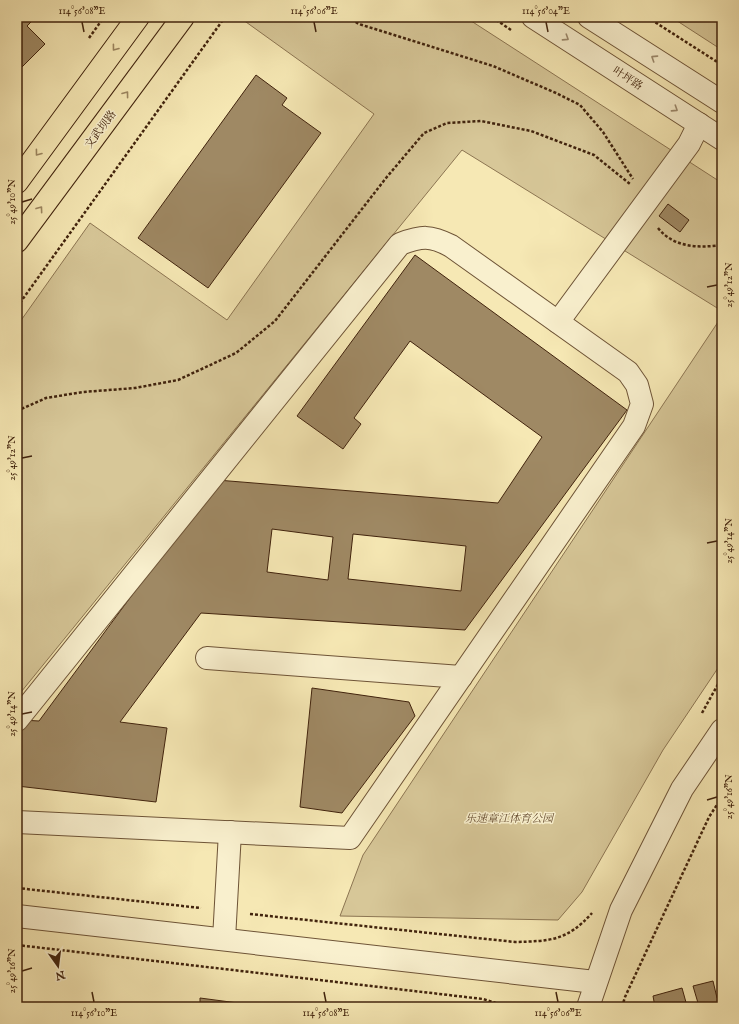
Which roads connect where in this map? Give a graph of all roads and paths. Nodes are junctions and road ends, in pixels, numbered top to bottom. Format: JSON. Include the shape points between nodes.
{"nodes":[{"id":1,"x":138,"y":17,"type":"edge"},
{"id":2,"x":183,"y":17,"type":"edge"},
{"id":3,"x":225,"y":17,"type":"edge"},
{"id":4,"x":347,"y":17,"type":"edge"},
{"id":5,"x":533,"y":17,"type":"edge"},
{"id":6,"x":589,"y":17,"type":"edge"},
{"id":7,"x":647,"y":17,"type":"edge"},
{"id":8,"x":722,"y":66,"type":"edge"},
{"id":9,"x":722,"y":102,"type":"edge"},
{"id":10,"x":699,"y":124,"type":"junction"},
{"id":11,"x":722,"y":139,"type":"edge"},
{"id":12,"x":17,"y":182,"type":"edge"},
{"id":13,"x":643,"y":206,"type":"junction"},
{"id":14,"x":660,"y":230,"type":"dead end"},
{"id":15,"x":17,"y":241,"type":"edge"},
{"id":16,"x":17,"y":307,"type":"edge"},
{"id":17,"x":558,"y":322,"type":"junction"},
{"id":18,"x":207,"y":658,"type":"dead end"},
{"id":19,"x":722,"y":677,"type":"edge"},
{"id":20,"x":461,"y":678,"type":"junction"},
{"id":21,"x":701,"y":714,"type":"dead end"},
{"id":22,"x":17,"y":720,"type":"edge"},
{"id":23,"x":722,"y":730,"type":"edge"},
{"id":24,"x":722,"y":797,"type":"edge"},
{"id":25,"x":17,"y":822,"type":"edge"},
{"id":26,"x":230,"y":832,"type":"junction"},
{"id":27,"x":17,"y":888,"type":"edge"},
{"id":28,"x":595,"y":910,"type":"dead end"},
{"id":29,"x":226,"y":911,"type":"junction"},
{"id":30,"x":17,"y":916,"type":"edge"},
{"id":31,"x":224,"y":939,"type":"junction"},
{"id":32,"x":17,"y":945,"type":"edge"},
{"id":33,"x":595,"y":982,"type":"junction"},
{"id":34,"x":509,"y":1007,"type":"edge"},
{"id":35,"x":588,"y":1007,"type":"edge"},
{"id":36,"x":622,"y":1007,"type":"edge"}],
"edges":[{"from":1,"to":12,"type":"main road","one_way":true},
{"from":15,"to":2,"type":"main road","name":"文武坝路","one_way":true},
{"from":3,"to":16,"type":"path"},
{"from":4,"to":13,"type":"path","via":[[359,24],[493,66],[556,92],[580,105],[603,132],[631,174]]},
{"from":5,"to":10,"type":"street","name":"叶坪路","one_way":true},
{"from":9,"to":6,"type":"street","one_way":true},
{"from":7,"to":8,"type":"path"},
{"from":10,"to":11,"type":"street","name":"叶坪路"},
{"from":10,"to":13,"type":"street","via":[[689,144]]},
{"from":13,"to":14,"type":"path"},
{"from":13,"to":17,"type":"street"},
{"from":17,"to":20,"type":"street","via":[[628,372],[637,386],[642,404],[634,426]]},
{"from":17,"to":22,"type":"street","via":[[451,246],[437,239],[420,237],[400,244]]},
{"from":18,"to":20,"type":"street"},
{"from":19,"to":21,"type":"path"},
{"from":20,"to":26,"type":"street","via":[[350,838]]},
{"from":23,"to":33,"type":"street","via":[[682,789],[621,910]]},
{"from":24,"to":36,"type":"path","via":[[709,817],[676,884],[624,997]]},
{"from":25,"to":26,"type":"street"},
{"from":26,"to":29,"type":"street"},
{"from":27,"to":29,"type":"path"},
{"from":28,"to":29,"type":"path","via":[[570,934],[542,941],[515,942]]},
{"from":29,"to":31,"type":"street"},
{"from":30,"to":31,"type":"street"},
{"from":31,"to":33,"type":"street"},
{"from":32,"to":34,"type":"path","via":[[483,999]]},
{"from":33,"to":35,"type":"street"}]}
